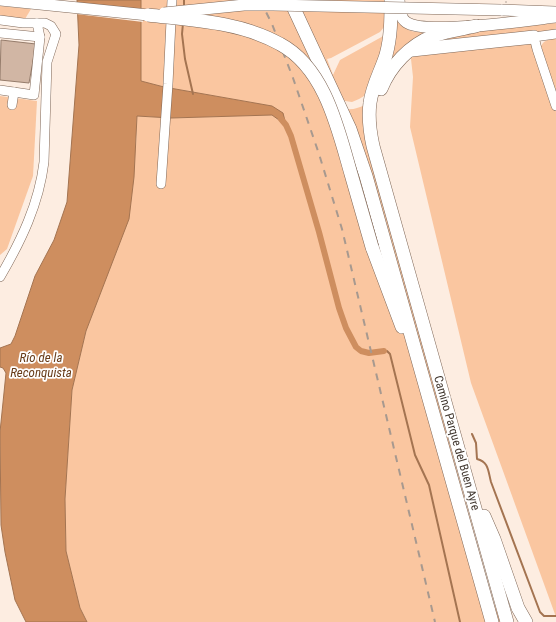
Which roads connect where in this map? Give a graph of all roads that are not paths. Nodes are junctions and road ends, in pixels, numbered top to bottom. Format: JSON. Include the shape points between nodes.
{"nodes":[{"id":1,"x":0,"y":0,"type":"edge"},
{"id":2,"x":172,"y":0,"type":"edge"},
{"id":3,"x":290,"y":0,"type":"edge"},
{"id":4,"x":390,"y":0,"type":"edge"},
{"id":5,"x":399,"y":0,"type":"edge"},
{"id":6,"x":556,"y":12,"type":"edge"},
{"id":7,"x":148,"y":15,"type":"junction"},
{"id":8,"x":556,"y":18,"type":"edge"},
{"id":9,"x":0,"y":20,"type":"edge"},
{"id":10,"x":37,"y":23,"type":"junction"},
{"id":11,"x":476,"y":26,"type":"junction"},
{"id":12,"x":0,"y":33,"type":"edge"},
{"id":13,"x":556,"y":34,"type":"edge"},
{"id":14,"x":534,"y":36,"type":"junction"},
{"id":15,"x":40,"y":38,"type":"junction"},
{"id":16,"x":410,"y":50,"type":"junction"},
{"id":17,"x":0,"y":90,"type":"edge"},
{"id":18,"x":14,"y":92,"type":"junction"},
{"id":19,"x":12,"y":105,"type":"dead end"},
{"id":20,"x":556,"y":106,"type":"edge"},
{"id":21,"x":160,"y":184,"type":"dead end"},
{"id":22,"x":406,"y":263,"type":"junction"},
{"id":23,"x":0,"y":277,"type":"edge"},
{"id":24,"x":416,"y":353,"type":"junction"},
{"id":25,"x":464,"y":470,"type":"junction"},
{"id":26,"x":484,"y":597,"type":"junction"},
{"id":27,"x":488,"y":622,"type":"edge"},
{"id":28,"x":492,"y":622,"type":"edge"},
{"id":29,"x":507,"y":622,"type":"edge"},
{"id":30,"x":524,"y":622,"type":"edge"}],
"edges":[{"from":1,"to":7,"type":"main road"},
{"from":2,"to":21,"type":"street"},
{"from":3,"to":24,"type":"highway","via":[[350,129],[373,198]]},
{"from":4,"to":22,"type":"highway","via":[[391,28],[371,98],[369,122],[376,158]]},
{"from":5,"to":11,"type":"main road","via":[[401,17],[415,26]]},
{"from":6,"to":7,"type":"main road","bridge":true,"via":[[256,5]]},
{"from":7,"to":24,"type":"highway","bridge":true,"via":[[214,24],[264,37],[282,44],[310,70],[320,85],[335,121],[372,246],[399,322]]},
{"from":8,"to":11,"type":"main road"},
{"from":9,"to":10,"type":"street"},
{"from":10,"to":15,"type":"street"},
{"from":10,"to":23,"type":"street","via":[[49,24],[56,34],[47,62],[42,177],[20,241]]},
{"from":11,"to":16,"type":"highway","via":[[431,37]]},
{"from":12,"to":15,"type":"street"},
{"from":13,"to":14,"type":"street"},
{"from":14,"to":16,"type":"highway"},
{"from":14,"to":20,"type":"street"},
{"from":15,"to":18,"type":"street","via":[[34,95]]},
{"from":16,"to":22,"type":"highway","via":[[386,78],[380,92],[377,114],[380,143]]},
{"from":17,"to":18,"type":"street"},
{"from":18,"to":19,"type":"street"},
{"from":22,"to":25,"type":"highway","name":"Camino Parque del Buen Ayre"},
{"from":24,"to":26,"type":"highway","name":"Camino Parque del Buen Ayre"},
{"from":25,"to":29,"type":"highway","name":"Camino Parque del Buen Ayre"},
{"from":25,"to":30,"type":"highway","via":[[494,539]]},
{"from":26,"to":27,"type":"highway"},
{"from":26,"to":28,"type":"highway","name":"Camino Parque del Buen Ayre"}]}
